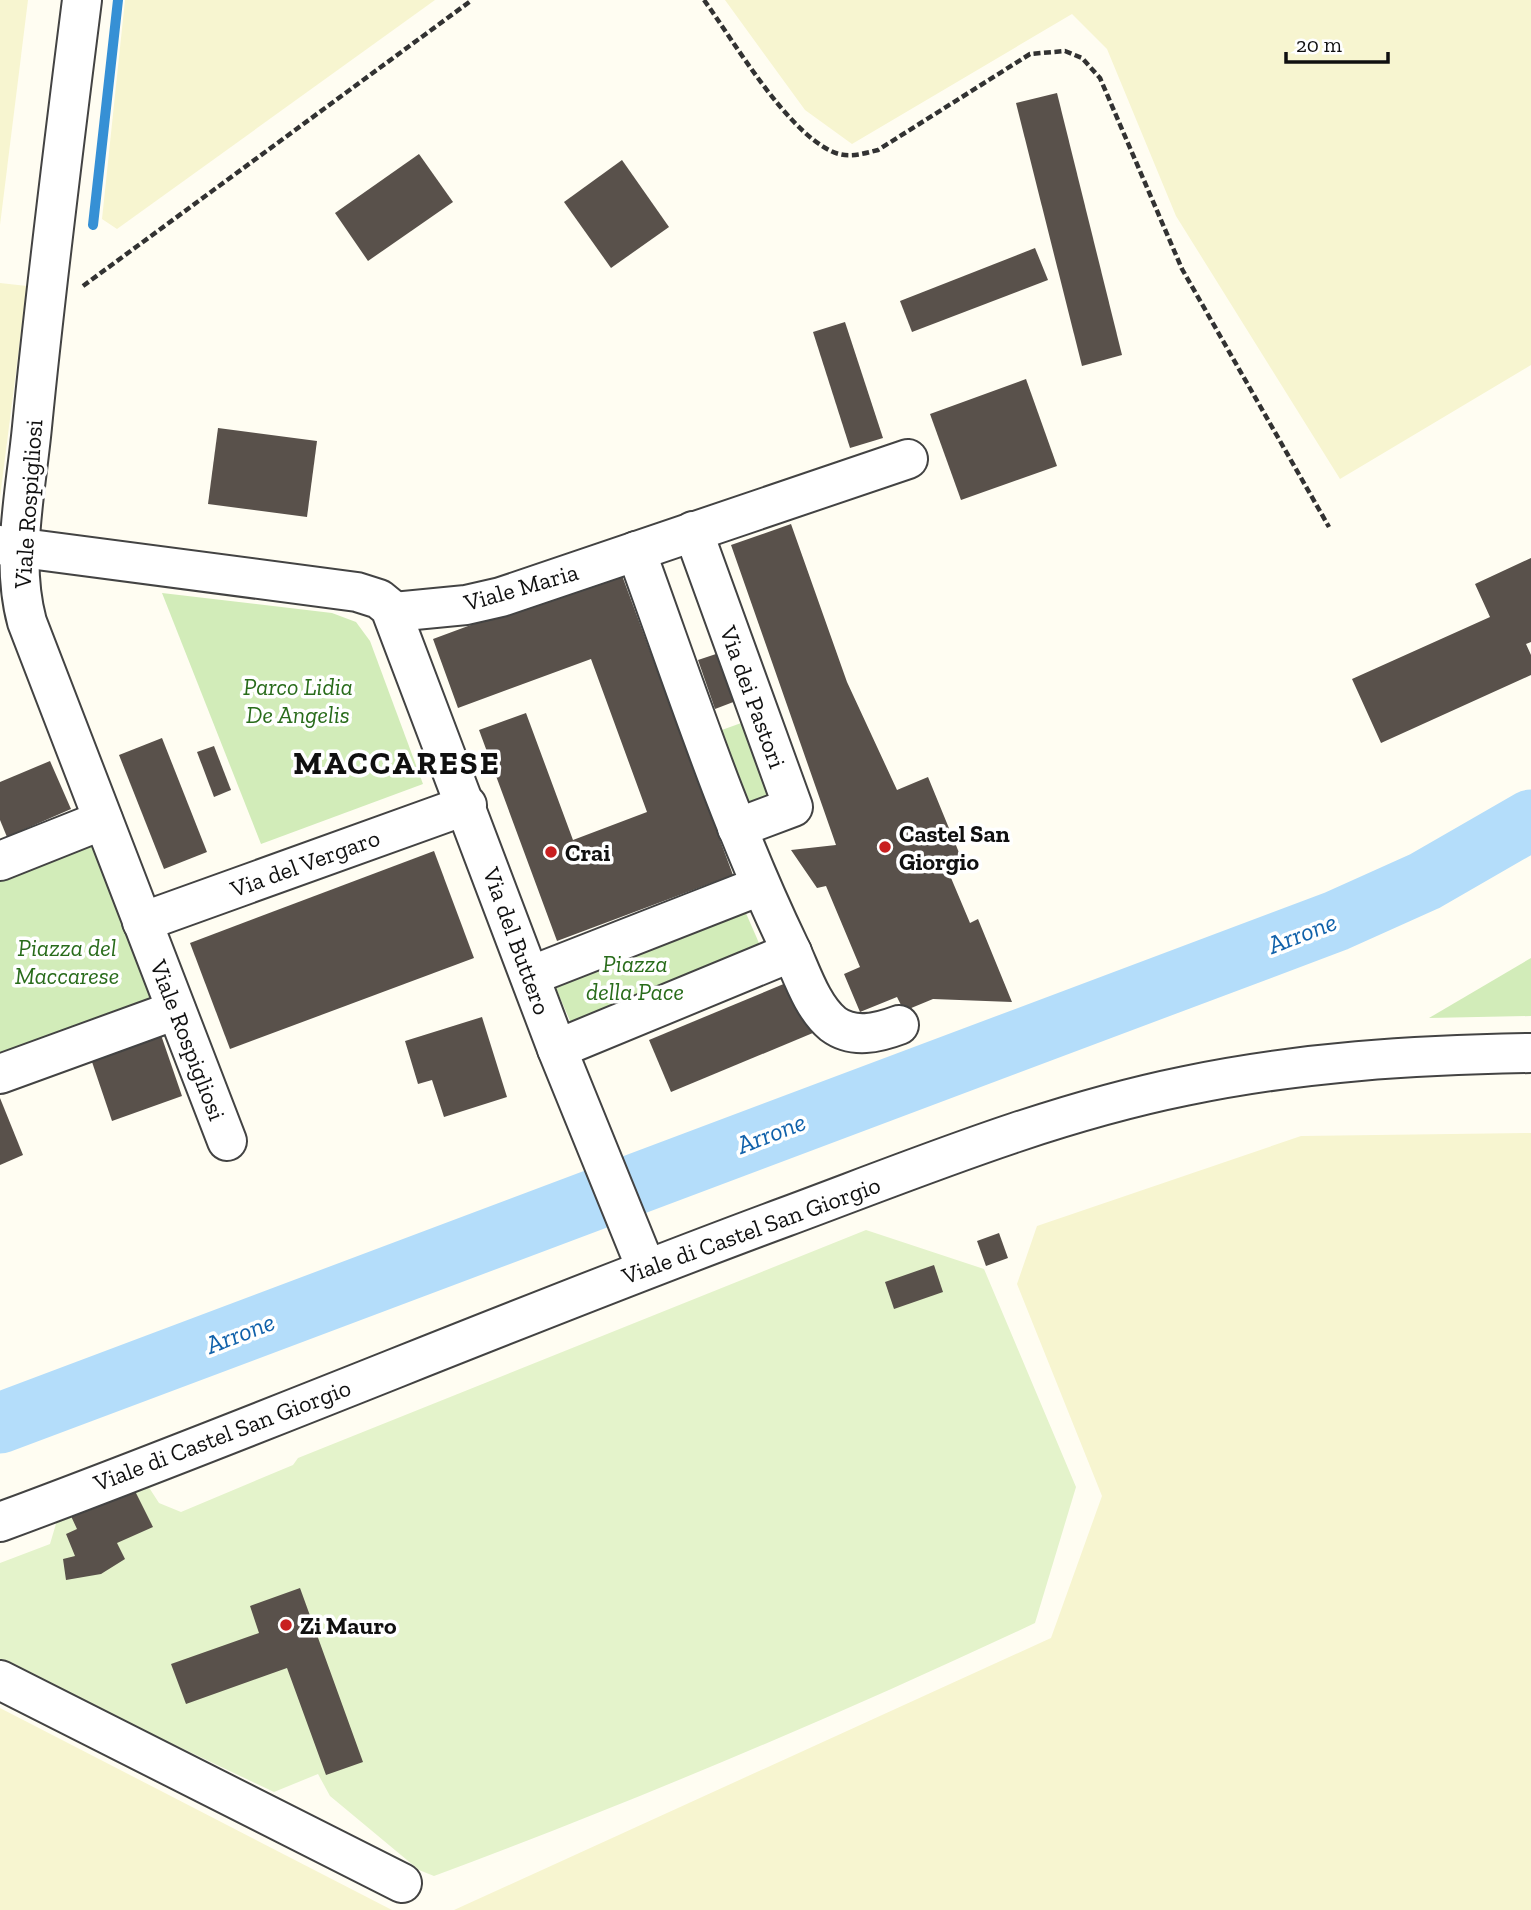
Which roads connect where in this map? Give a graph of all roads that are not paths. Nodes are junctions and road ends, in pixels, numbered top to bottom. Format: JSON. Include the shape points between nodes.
{"nodes":[{"id":1,"x":82,"y":0,"type":"edge"},
{"id":2,"x":908,"y":459,"type":"dead end"},
{"id":3,"x":692,"y":531,"type":"junction"},
{"id":4,"x":10,"y":547,"type":"edge"},
{"id":5,"x":636,"y":551,"type":"junction"},
{"id":6,"x":394,"y":612,"type":"junction"},
{"id":7,"x":467,"y":805,"type":"junction"},
{"id":8,"x":103,"y":820,"type":"junction"},
{"id":9,"x":737,"y":828,"type":"junction"},
{"id":10,"x":0,"y":861,"type":"edge"},
{"id":11,"x":760,"y":886,"type":"junction"},
{"id":12,"x":142,"y":922,"type":"junction"},
{"id":13,"x":792,"y":952,"type":"junction"},
{"id":14,"x":530,"y":976,"type":"junction"},
{"id":15,"x":176,"y":1010,"type":"junction"},
{"id":16,"x":899,"y":1025,"type":"dead end"},
{"id":17,"x":557,"y":1049,"type":"junction"},
{"id":18,"x":1531,"y":1053,"type":"edge"},
{"id":19,"x":0,"y":1074,"type":"edge"},
{"id":20,"x":227,"y":1141,"type":"dead end"},
{"id":21,"x":646,"y":1268,"type":"junction"},
{"id":22,"x":0,"y":1522,"type":"edge"},
{"id":23,"x":0,"y":1680,"type":"edge"},
{"id":24,"x":402,"y":1884,"type":"dead end"}],
"edges":[{"from":1,"to":4,"type":"street","name":"Viale Rospigliosi"},
{"from":2,"to":3,"type":"street","name":"Viale Maria"},
{"from":3,"to":5,"type":"street","name":"Viale Maria"},
{"from":3,"to":9,"type":"street","name":"Via dei Pastori","via":[[793,807]]},
{"from":4,"to":6,"type":"street","via":[[357,592],[379,599]]},
{"from":4,"to":8,"type":"street","name":"Viale Rospigliosi","via":[[27,622]]},
{"from":5,"to":6,"type":"street","name":"Viale Maria","via":[[485,601]]},
{"from":5,"to":9,"type":"street"},
{"from":6,"to":7,"type":"street","name":"Via del Buttero"},
{"from":7,"to":12,"type":"street","name":"Via del Vergaro"},
{"from":7,"to":14,"type":"street","name":"Via del Buttero"},
{"from":8,"to":10,"type":"street"},
{"from":8,"to":12,"type":"street","name":"Viale Rospigliosi"},
{"from":9,"to":11,"type":"street"},
{"from":11,"to":13,"type":"street"},
{"from":11,"to":14,"type":"street"},
{"from":12,"to":15,"type":"street","name":"Viale Rospigliosi"},
{"from":13,"to":16,"type":"street","via":[[833,1023],[854,1033]]},
{"from":13,"to":17,"type":"street"},
{"from":14,"to":17,"type":"street","name":"Via del Buttero"},
{"from":15,"to":19,"type":"street"},
{"from":15,"to":20,"type":"street","name":"Viale Rospigliosi"},
{"from":17,"to":21,"type":"street","name":"Via del Buttero"},
{"from":18,"to":21,"type":"street","name":"Viale di Castel San Giorgio","via":[[1330,1063],[1215,1080],[1122,1101],[1010,1134]]},
{"from":21,"to":22,"type":"street","name":"Viale di Castel San Giorgio"},
{"from":23,"to":24,"type":"street"}]}
